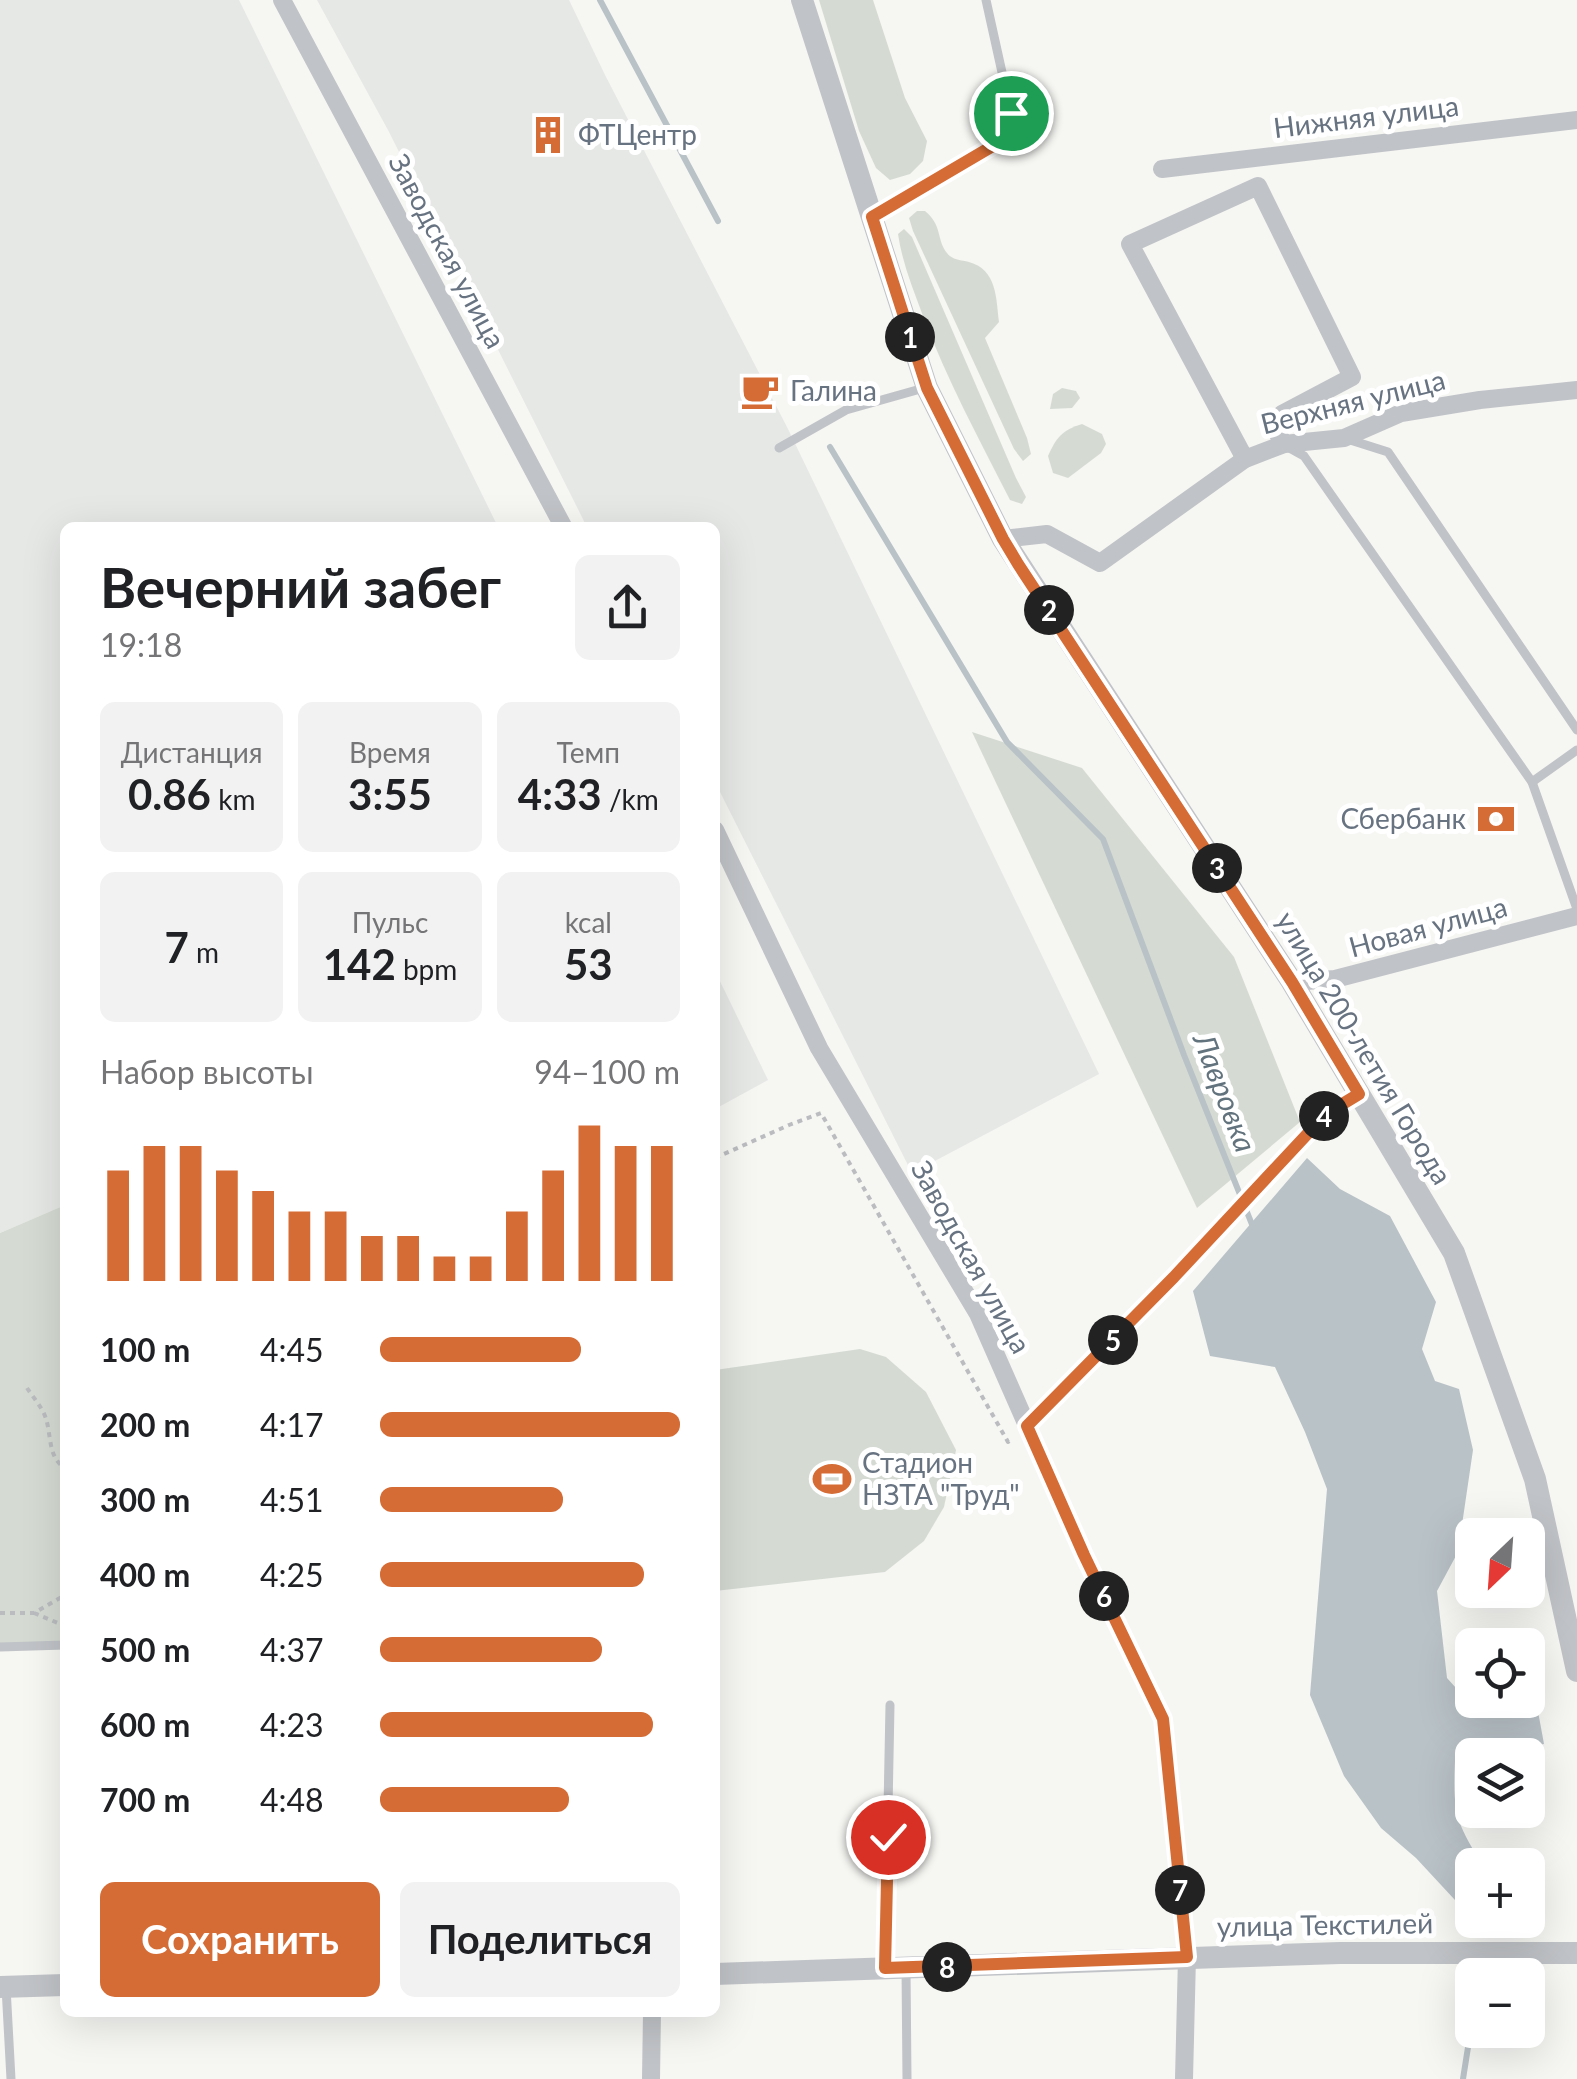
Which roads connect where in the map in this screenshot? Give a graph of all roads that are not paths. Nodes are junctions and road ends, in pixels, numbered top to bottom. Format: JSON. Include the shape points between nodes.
{"nodes":[{"id":1,"x":282,"y":0,"type":"edge"},
{"id":2,"x":802,"y":0,"type":"edge"},
{"id":3,"x":986,"y":0,"type":"edge"},
{"id":4,"x":1577,"y":120,"type":"edge"},
{"id":5,"x":1162,"y":170,"type":"dead end"},
{"id":6,"x":872,"y":217,"type":"junction"},
{"id":7,"x":927,"y":388,"type":"junction"},
{"id":8,"x":1577,"y":390,"type":"edge"},
{"id":9,"x":1344,"y":438,"type":"junction"},
{"id":10,"x":1284,"y":444,"type":"junction"},
{"id":11,"x":778,"y":448,"type":"dead end"},
{"id":12,"x":1245,"y":459,"type":"junction"},
{"id":13,"x":561,"y":522,"type":"edge"},
{"id":14,"x":1003,"y":539,"type":"junction"},
{"id":15,"x":1577,"y":730,"type":"edge"},
{"id":16,"x":1577,"y":750,"type":"edge"},
{"id":17,"x":1532,"y":782,"type":"junction"},
{"id":18,"x":720,"y":840,"type":"edge"},
{"id":19,"x":1577,"y":912,"type":"edge"},
{"id":20,"x":1292,"y":982,"type":"junction"},
{"id":21,"x":60,"y":1645,"type":"edge"},
{"id":22,"x":0,"y":1647,"type":"edge"},
{"id":23,"x":1577,"y":1671,"type":"edge"},
{"id":24,"x":890,"y":1705,"type":"dead end"},
{"id":25,"x":1577,"y":1954,"type":"edge"},
{"id":26,"x":1187,"y":1957,"type":"junction"},
{"id":27,"x":895,"y":1968,"type":"junction"},
{"id":28,"x":720,"y":1974,"type":"edge"},
{"id":29,"x":60,"y":1985,"type":"edge"},
{"id":30,"x":3,"y":1987,"type":"edge"},
{"id":31,"x":652,"y":2017,"type":"edge"},
{"id":32,"x":11,"y":2079,"type":"edge"},
{"id":33,"x":651,"y":2079,"type":"edge"},
{"id":34,"x":907,"y":2079,"type":"edge"},
{"id":35,"x":1184,"y":2079,"type":"edge"}],
"edges":[{"from":1,"to":13,"type":"street","name":"Заводская улица"},
{"from":2,"to":6,"type":"street","name":"улица 200-летия Города"},
{"from":3,"to":6,"type":"lane","via":[[1011,113],[1008,137]]},
{"from":4,"to":5,"type":"street","name":"Нижняя улица"},
{"from":6,"to":7,"type":"street","name":"улица 200-летия Города"},
{"from":7,"to":11,"type":"lane","via":[[846,410]]},
{"from":7,"to":14,"type":"street","name":"улица 200-летия Города"},
{"from":8,"to":9,"type":"street","name":"Верхняя улица","via":[[1400,413]]},
{"from":9,"to":10,"type":"street","name":"Верхняя улица"},
{"from":9,"to":15,"type":"lane","via":[[1388,452]]},
{"from":10,"to":12,"type":"street","name":"Верхняя улица"},
{"from":10,"to":12,"type":"street","via":[[1275,428],[1282,414],[1352,377],[1258,186],[1130,244]]},
{"from":10,"to":17,"type":"lane","via":[[1304,456]]},
{"from":12,"to":14,"type":"street","name":"Верхняя улица","via":[[1100,564],[1047,534]]},
{"from":14,"to":20,"type":"street","name":"улица 200-летия Города"},
{"from":16,"to":17,"type":"lane"},
{"from":17,"to":19,"type":"lane"},
{"from":18,"to":26,"type":"street","name":"Заводская улица","via":[[819,1048],[978,1314],[1163,1719]]},
{"from":19,"to":20,"type":"street","name":"Новая улица","via":[[1335,979]]},
{"from":20,"to":23,"type":"street","name":"улица 200-летия Города","via":[[1454,1253],[1536,1478]]},
{"from":21,"to":22,"type":"lane"},
{"from":24,"to":27,"type":"lane"},
{"from":25,"to":26,"type":"street","name":"улица Текстилей"},
{"from":26,"to":27,"type":"street","name":"улица Текстилей"},
{"from":26,"to":35,"type":"street","name":"Заводская улица"},
{"from":27,"to":28,"type":"street","name":"улица Текстилей"},
{"from":27,"to":34,"type":"lane"},
{"from":29,"to":30,"type":"street"},
{"from":30,"to":32,"type":"lane"},
{"from":31,"to":33,"type":"street"}]}
